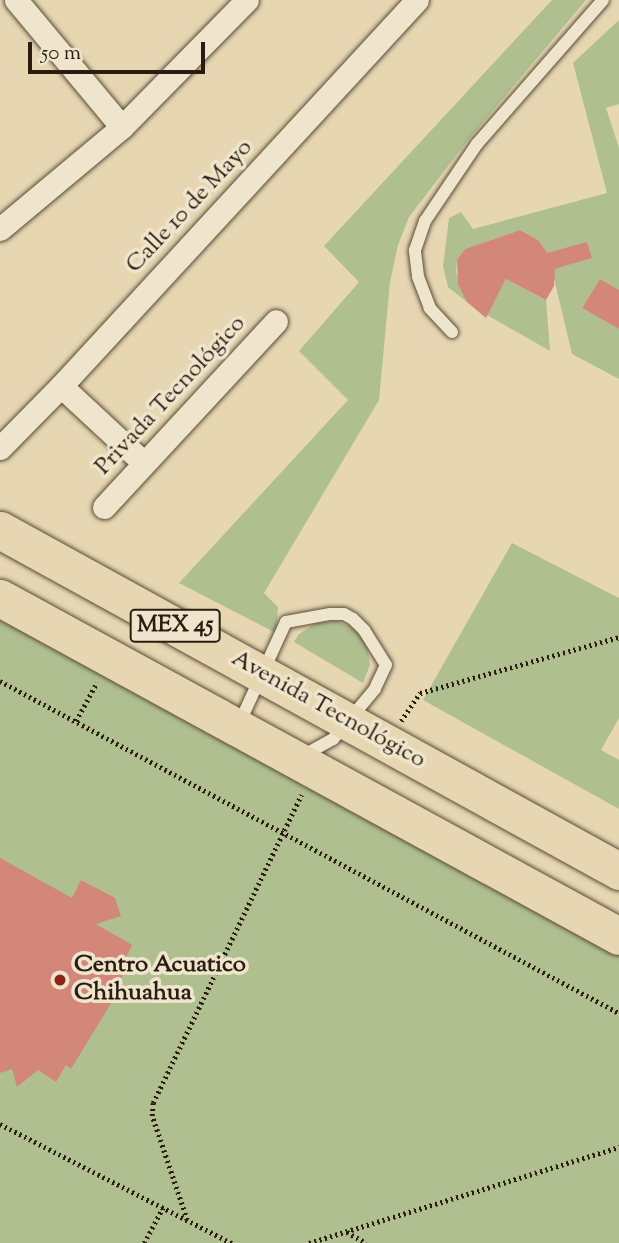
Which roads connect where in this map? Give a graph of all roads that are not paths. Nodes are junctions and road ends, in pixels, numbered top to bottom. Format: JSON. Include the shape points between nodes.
{"nodes":[{"id":1,"x":5,"y":0,"type":"edge"},
{"id":2,"x":16,"y":0,"type":"edge"},
{"id":3,"x":247,"y":0,"type":"edge"},
{"id":4,"x":417,"y":0,"type":"edge"},
{"id":5,"x":603,"y":0,"type":"edge"},
{"id":6,"x":0,"y":4,"type":"edge"},
{"id":7,"x":122,"y":127,"type":"junction"},
{"id":8,"x":0,"y":229,"type":"edge"},
{"id":9,"x":276,"y":321,"type":"dead end"},
{"id":10,"x":452,"y":332,"type":"dead end"},
{"id":11,"x":61,"y":386,"type":"junction"},
{"id":12,"x":0,"y":448,"type":"edge"},
{"id":13,"x":144,"y":463,"type":"junction"},
{"id":14,"x":104,"y":507,"type":"dead end"},
{"id":15,"x":0,"y":530,"type":"edge"},
{"id":16,"x":0,"y":598,"type":"edge"},
{"id":17,"x":262,"y":674,"type":"junction"},
{"id":18,"x":349,"y":720,"type":"junction"},
{"id":19,"x":237,"y":728,"type":"junction"},
{"id":20,"x":304,"y":765,"type":"junction"},
{"id":21,"x":619,"y":870,"type":"edge"},
{"id":22,"x":619,"y":936,"type":"edge"}],
"edges":[{"from":1,"to":6,"type":"street"},
{"from":2,"to":7,"type":"street"},
{"from":3,"to":7,"type":"street"},
{"from":4,"to":11,"type":"street","name":"Calle 10 de Mayo"},
{"from":5,"to":10,"type":"lane","via":[[477,144],[425,221],[415,250],[418,276],[430,308]]},
{"from":7,"to":8,"type":"street"},
{"from":9,"to":13,"type":"street","name":"Privada Tecnológico"},
{"from":11,"to":12,"type":"street","name":"Calle 10 de Mayo"},
{"from":11,"to":13,"type":"street"},
{"from":13,"to":14,"type":"street","name":"Privada Tecnológico"},
{"from":15,"to":17,"type":"main road","name":"Avenida Tecnológico","number":"MEX 45"},
{"from":16,"to":19,"type":"main road","number":"MEX 45"},
{"from":17,"to":18,"type":"main road","name":"Avenida Tecnológico","number":"MEX 45"},
{"from":17,"to":18,"type":"lane","via":[[286,622],[344,614],[364,630],[386,665],[375,689]]},
{"from":17,"to":19,"type":"lane"},
{"from":18,"to":20,"type":"lane"},
{"from":18,"to":21,"type":"main road","name":"Avenida Tecnológico","number":"MEX 45"},
{"from":19,"to":20,"type":"main road","number":"MEX 45"},
{"from":20,"to":22,"type":"main road","number":"MEX 45"}]}
